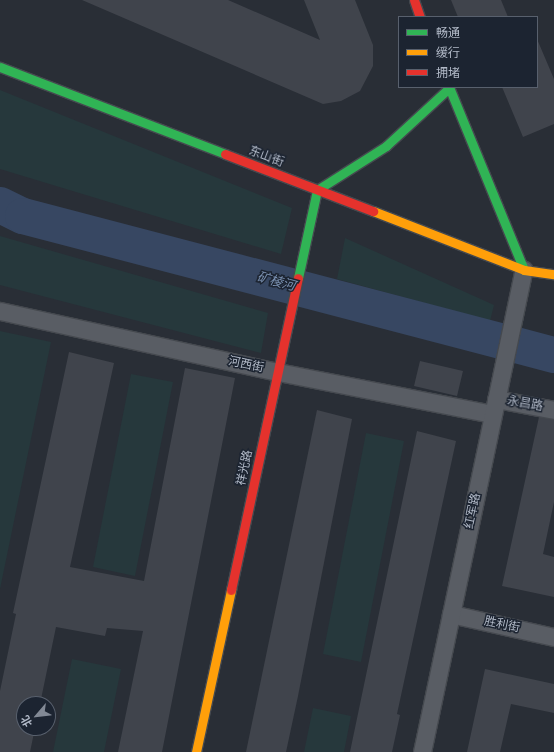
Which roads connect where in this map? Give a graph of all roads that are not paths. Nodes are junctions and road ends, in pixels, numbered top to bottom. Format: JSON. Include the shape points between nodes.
{"nodes":[{"id":1,"x":414,"y":0,"type":"edge"},
{"id":2,"x":420,"y":16,"type":"edge"},
{"id":3,"x":0,"y":68,"type":"edge"},
{"id":4,"x":449,"y":88,"type":"edge"},
{"id":5,"x":317,"y":190,"type":"junction"},
{"id":6,"x":524,"y":270,"type":"junction"},
{"id":7,"x":554,"y":274,"type":"edge"},
{"id":8,"x":0,"y":311,"type":"edge"},
{"id":9,"x":278,"y":372,"type":"junction"},
{"id":10,"x":494,"y":409,"type":"junction"},
{"id":11,"x":554,"y":410,"type":"edge"},
{"id":12,"x":451,"y":614,"type":"junction"},
{"id":13,"x":554,"y":637,"type":"edge"},
{"id":14,"x":196,"y":752,"type":"edge"},
{"id":15,"x":422,"y":752,"type":"edge"}],
"edges":[{"from":1,"to":2,"type":"street"},
{"from":3,"to":5,"type":"street","name":"东山街"},
{"from":4,"to":5,"type":"street","via":[[386,146]]},
{"from":4,"to":6,"type":"street"},
{"from":5,"to":6,"type":"street","name":"东山街"},
{"from":5,"to":9,"type":"street","name":"祥光路"},
{"from":6,"to":7,"type":"street","name":"东山街"},
{"from":6,"to":10,"type":"street","name":"红军路"},
{"from":8,"to":9,"type":"street","name":"河西街"},
{"from":9,"to":10,"type":"street","name":"河西街"},
{"from":9,"to":14,"type":"street","name":"祥光路"},
{"from":10,"to":11,"type":"street","name":"永昌路"},
{"from":10,"to":12,"type":"street","name":"红军路"},
{"from":12,"to":13,"type":"street","name":"胜利街"},
{"from":12,"to":15,"type":"street","name":"红军路"}]}
